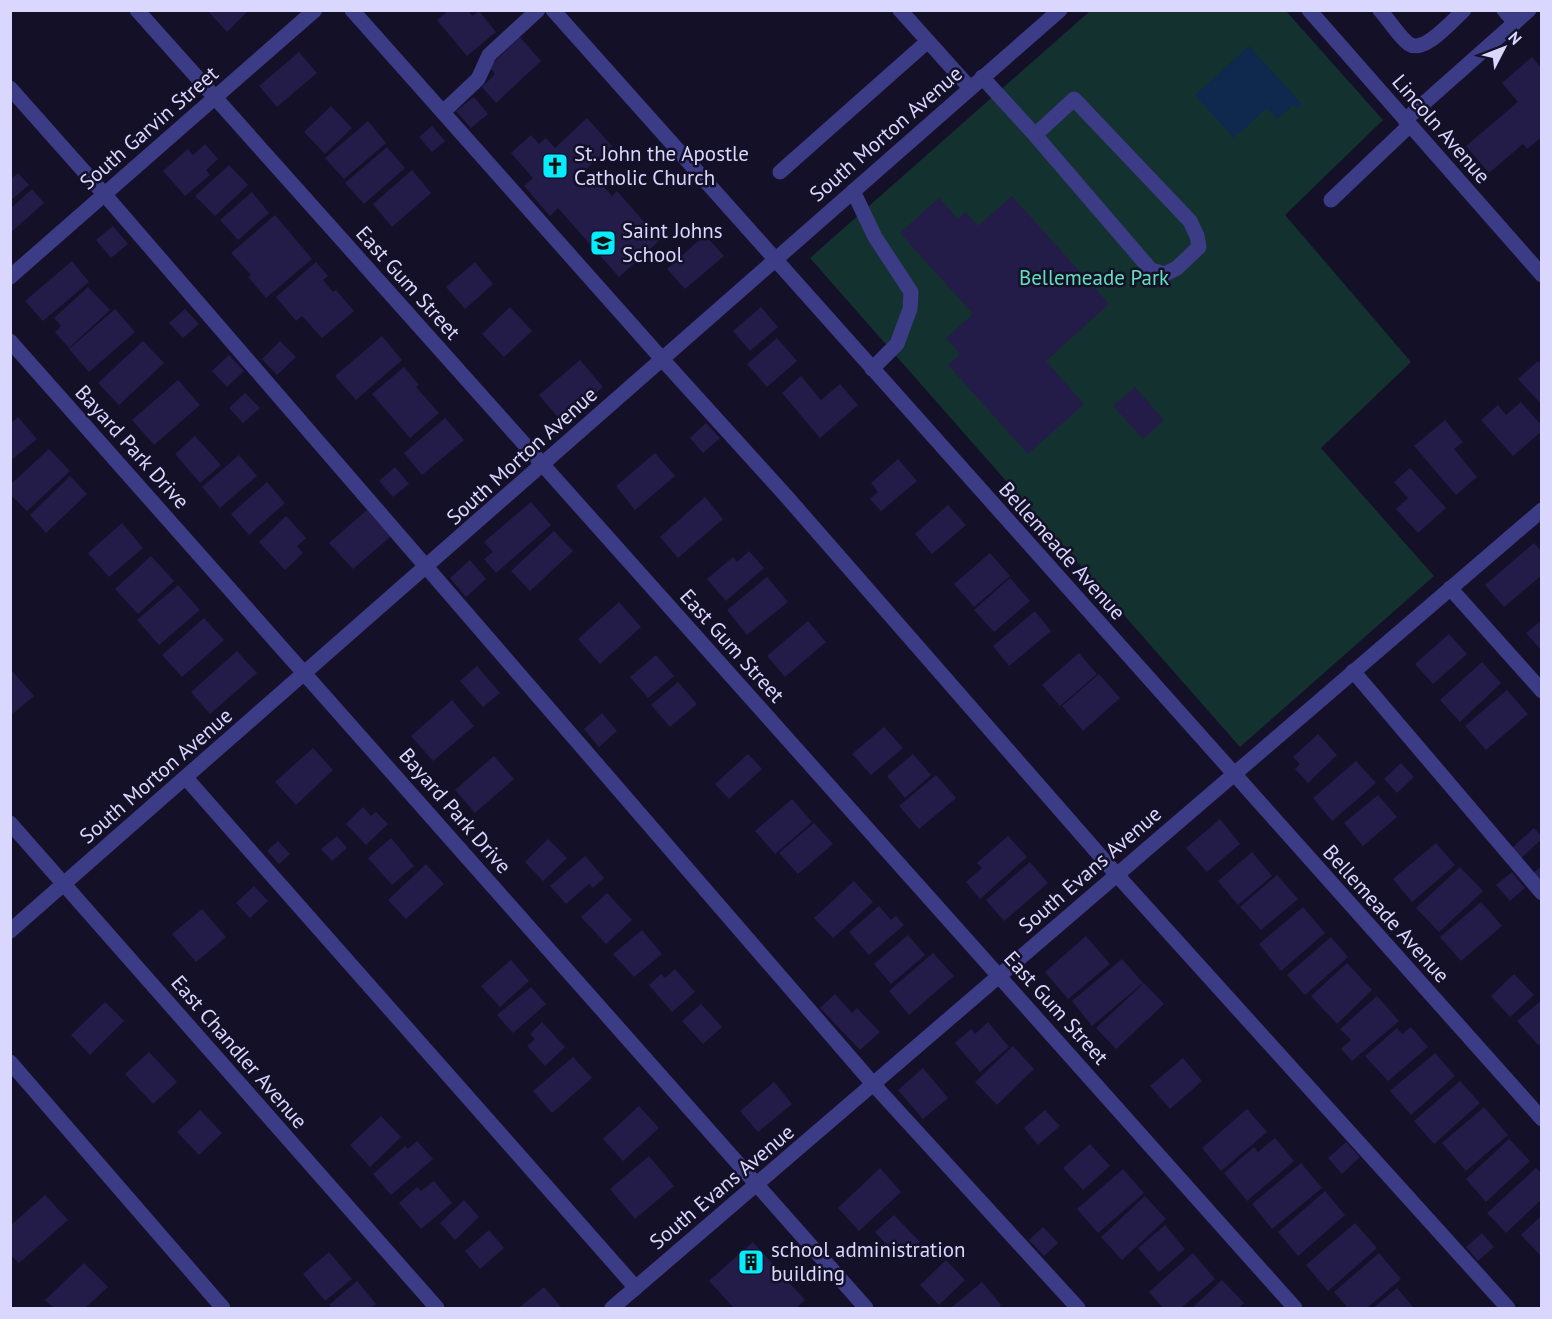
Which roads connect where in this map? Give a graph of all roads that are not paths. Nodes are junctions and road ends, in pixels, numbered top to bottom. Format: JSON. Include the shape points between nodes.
{"nodes":[{"id":1,"x":137,"y":10,"type":"edge"},
{"id":2,"x":315,"y":10,"type":"edge"},
{"id":3,"x":352,"y":10,"type":"edge"},
{"id":4,"x":538,"y":10,"type":"edge"},
{"id":5,"x":553,"y":10,"type":"edge"},
{"id":6,"x":900,"y":10,"type":"edge"},
{"id":7,"x":1060,"y":10,"type":"edge"},
{"id":8,"x":1309,"y":10,"type":"edge"},
{"id":9,"x":1380,"y":10,"type":"edge"},
{"id":10,"x":1464,"y":10,"type":"edge"},
{"id":11,"x":1504,"y":10,"type":"edge"},
{"id":12,"x":1528,"y":10,"type":"edge"},
{"id":13,"x":1515,"y":22,"type":"junction"},
{"id":14,"x":928,"y":41,"type":"junction"},
{"id":15,"x":982,"y":77,"type":"junction"},
{"id":16,"x":10,"y":88,"type":"edge"},
{"id":17,"x":970,"y":88,"type":"junction"},
{"id":18,"x":215,"y":99,"type":"junction"},
{"id":19,"x":443,"y":112,"type":"junction"},
{"id":20,"x":1408,"y":122,"type":"junction"},
{"id":21,"x":1035,"y":135,"type":"junction"},
{"id":22,"x":780,"y":172,"type":"dead end"},
{"id":23,"x":853,"y":191,"type":"junction"},
{"id":24,"x":105,"y":195,"type":"junction"},
{"id":25,"x":1330,"y":200,"type":"dead end"},
{"id":26,"x":775,"y":260,"type":"junction"},
{"id":27,"x":1542,"y":275,"type":"edge"},
{"id":28,"x":10,"y":277,"type":"edge"},
{"id":29,"x":10,"y":341,"type":"edge"},
{"id":30,"x":662,"y":359,"type":"junction"},
{"id":31,"x":872,"y":369,"type":"junction"},
{"id":32,"x":542,"y":466,"type":"junction"},
{"id":33,"x":1542,"y":510,"type":"edge"},
{"id":34,"x":427,"y":567,"type":"junction"},
{"id":35,"x":1450,"y":588,"type":"junction"},
{"id":36,"x":1353,"y":671,"type":"junction"},
{"id":37,"x":306,"y":673,"type":"junction"},
{"id":38,"x":1542,"y":691,"type":"edge"},
{"id":39,"x":1233,"y":774,"type":"junction"},
{"id":40,"x":186,"y":778,"type":"junction"},
{"id":41,"x":10,"y":823,"type":"edge"},
{"id":42,"x":1117,"y":874,"type":"junction"},
{"id":43,"x":63,"y":884,"type":"junction"},
{"id":44,"x":1542,"y":893,"type":"edge"},
{"id":45,"x":10,"y":931,"type":"edge"},
{"id":46,"x":1000,"y":976,"type":"junction"},
{"id":47,"x":10,"y":1062,"type":"edge"},
{"id":48,"x":873,"y":1085,"type":"junction"},
{"id":49,"x":1542,"y":1119,"type":"edge"},
{"id":50,"x":757,"y":1185,"type":"junction"},
{"id":51,"x":636,"y":1288,"type":"junction"},
{"id":52,"x":223,"y":1308,"type":"edge"},
{"id":53,"x":437,"y":1308,"type":"edge"},
{"id":54,"x":612,"y":1308,"type":"edge"},
{"id":55,"x":866,"y":1308,"type":"edge"},
{"id":56,"x":1078,"y":1308,"type":"edge"},
{"id":57,"x":1295,"y":1308,"type":"edge"},
{"id":58,"x":1509,"y":1308,"type":"edge"}],
"edges":[{"from":1,"to":18,"type":"street","name":"East Gum Street"},
{"from":2,"to":18,"type":"street","name":"South Garvin Street"},
{"from":3,"to":19,"type":"street"},
{"from":4,"to":19,"type":"street","via":[[489,55],[478,79]]},
{"from":5,"to":26,"type":"street","name":"Bellemeade Avenue"},
{"from":6,"to":14,"type":"street"},
{"from":7,"to":15,"type":"street","name":"South Morton Avenue"},
{"from":8,"to":20,"type":"street","name":"Lincoln Avenue"},
{"from":9,"to":10,"type":"street","via":[[1409,44],[1418,46],[1427,44]]},
{"from":11,"to":13,"type":"street"},
{"from":12,"to":13,"type":"street"},
{"from":13,"to":20,"type":"street"},
{"from":14,"to":17,"type":"street"},
{"from":14,"to":22,"type":"street"},
{"from":15,"to":17,"type":"street","name":"South Morton Avenue"},
{"from":15,"to":21,"type":"street"},
{"from":16,"to":24,"type":"street"},
{"from":17,"to":23,"type":"street","name":"South Morton Avenue"},
{"from":18,"to":24,"type":"street","name":"South Garvin Street"},
{"from":18,"to":32,"type":"street","name":"East Gum Street"},
{"from":19,"to":30,"type":"street"},
{"from":20,"to":25,"type":"street"},
{"from":20,"to":27,"type":"street","name":"Lincoln Avenue"},
{"from":21,"to":21,"type":"street","via":[[1151,270],[1165,274],[1199,248],[1190,221],[1074,99]]},
{"from":23,"to":26,"type":"street","name":"South Morton Avenue"},
{"from":23,"to":31,"type":"street","via":[[875,237],[911,292],[910,309],[897,344]]},
{"from":24,"to":28,"type":"street","name":"South Garvin Street"},
{"from":24,"to":34,"type":"street"},
{"from":26,"to":30,"type":"street","name":"South Morton Avenue"},
{"from":26,"to":31,"type":"street","name":"Bellemeade Avenue"},
{"from":29,"to":37,"type":"street","name":"Bayard Park Drive"},
{"from":30,"to":32,"type":"street","name":"South Morton Avenue"},
{"from":30,"to":42,"type":"street"},
{"from":31,"to":39,"type":"street","name":"Bellemeade Avenue"},
{"from":32,"to":34,"type":"street","name":"South Morton Avenue"},
{"from":32,"to":46,"type":"street","name":"East Gum Street"},
{"from":33,"to":35,"type":"street","name":"South Evans Avenue"},
{"from":34,"to":37,"type":"street","name":"South Morton Avenue"},
{"from":34,"to":48,"type":"street"},
{"from":35,"to":36,"type":"street","name":"South Evans Avenue"},
{"from":35,"to":38,"type":"street"},
{"from":36,"to":39,"type":"street","name":"South Evans Avenue"},
{"from":36,"to":44,"type":"street"},
{"from":37,"to":40,"type":"street","name":"South Morton Avenue"},
{"from":37,"to":50,"type":"street","name":"Bayard Park Drive"},
{"from":39,"to":42,"type":"street","name":"South Evans Avenue"},
{"from":39,"to":49,"type":"street","name":"Bellemeade Avenue"},
{"from":40,"to":43,"type":"street","name":"South Morton Avenue"},
{"from":40,"to":51,"type":"street"},
{"from":41,"to":43,"type":"street","name":"East Chandler Avenue"},
{"from":42,"to":46,"type":"street","name":"South Evans Avenue"},
{"from":42,"to":58,"type":"street"},
{"from":43,"to":45,"type":"street","name":"South Morton Avenue"},
{"from":43,"to":53,"type":"street","name":"East Chandler Avenue"},
{"from":46,"to":48,"type":"street","name":"South Evans Avenue"},
{"from":46,"to":57,"type":"street","name":"East Gum Street"},
{"from":47,"to":52,"type":"street"},
{"from":48,"to":50,"type":"street","name":"South Evans Avenue"},
{"from":48,"to":56,"type":"street"},
{"from":50,"to":51,"type":"street","name":"South Evans Avenue"},
{"from":50,"to":55,"type":"street","name":"Bayard Park Drive"},
{"from":51,"to":54,"type":"street","name":"South Evans Avenue"}]}
